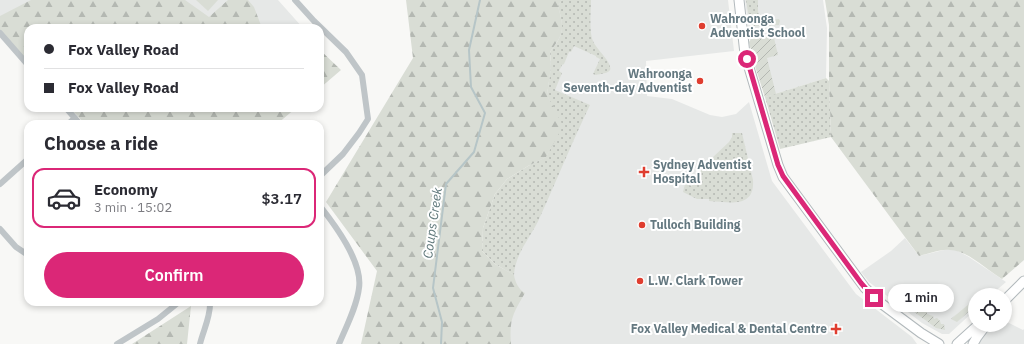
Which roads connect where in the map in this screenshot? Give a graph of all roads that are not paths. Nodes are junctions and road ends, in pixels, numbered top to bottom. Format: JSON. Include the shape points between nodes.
{"nodes":[{"id":1,"x":295,"y":0,"type":"edge"},
{"id":2,"x":739,"y":0,"type":"edge"},
{"id":3,"x":317,"y":24,"type":"edge"},
{"id":4,"x":324,"y":31,"type":"edge"},
{"id":5,"x":0,"y":33,"type":"edge"},
{"id":6,"x":24,"y":60,"type":"edge"},
{"id":7,"x":70,"y":112,"type":"edge"},
{"id":8,"x":75,"y":118,"type":"joint"},
{"id":9,"x":73,"y":120,"type":"edge"},
{"id":10,"x":24,"y":163,"type":"edge"},
{"id":11,"x":324,"y":172,"type":"edge"},
{"id":12,"x":0,"y":184,"type":"edge"},
{"id":13,"x":324,"y":211,"type":"edge"},
{"id":14,"x":0,"y":229,"type":"edge"},
{"id":15,"x":24,"y":252,"type":"edge"},
{"id":16,"x":1024,"y":282,"type":"edge"},
{"id":17,"x":1012,"y":294,"type":"edge"},
{"id":18,"x":175,"y":306,"type":"edge"},
{"id":19,"x":210,"y":306,"type":"edge"},
{"id":20,"x":917,"y":330,"type":"junction"},
{"id":21,"x":971,"y":332,"type":"edge"},
{"id":22,"x":981,"y":332,"type":"edge"},
{"id":23,"x":117,"y":344,"type":"edge"},
{"id":24,"x":200,"y":344,"type":"edge"},
{"id":25,"x":339,"y":344,"type":"edge"},
{"id":26,"x":924,"y":344,"type":"edge"},
{"id":27,"x":939,"y":344,"type":"edge"},
{"id":28,"x":958,"y":344,"type":"edge"},
{"id":29,"x":973,"y":344,"type":"edge"}],
"edges":[{"from":1,"to":3,"type":"street"},
{"from":2,"to":20,"type":"main road","via":[[745,54],[783,176],[865,288]]},
{"from":4,"to":11,"type":"street","via":[[346,52],[362,75],[368,119],[343,154]]},
{"from":5,"to":6,"type":"street"},
{"from":7,"to":8,"type":"street"},
{"from":8,"to":9,"type":"street"},
{"from":10,"to":12,"type":"street"},
{"from":13,"to":25,"type":"street","via":[[347,244],[360,279],[357,298]]},
{"from":14,"to":15,"type":"street"},
{"from":16,"to":17,"type":"main road"},
{"from":18,"to":23,"type":"street"},
{"from":19,"to":24,"type":"street"},
{"from":20,"to":26,"type":"main road"},
{"from":20,"to":27,"type":"main road"},
{"from":21,"to":28,"type":"main road"},
{"from":22,"to":29,"type":"main road"}]}
